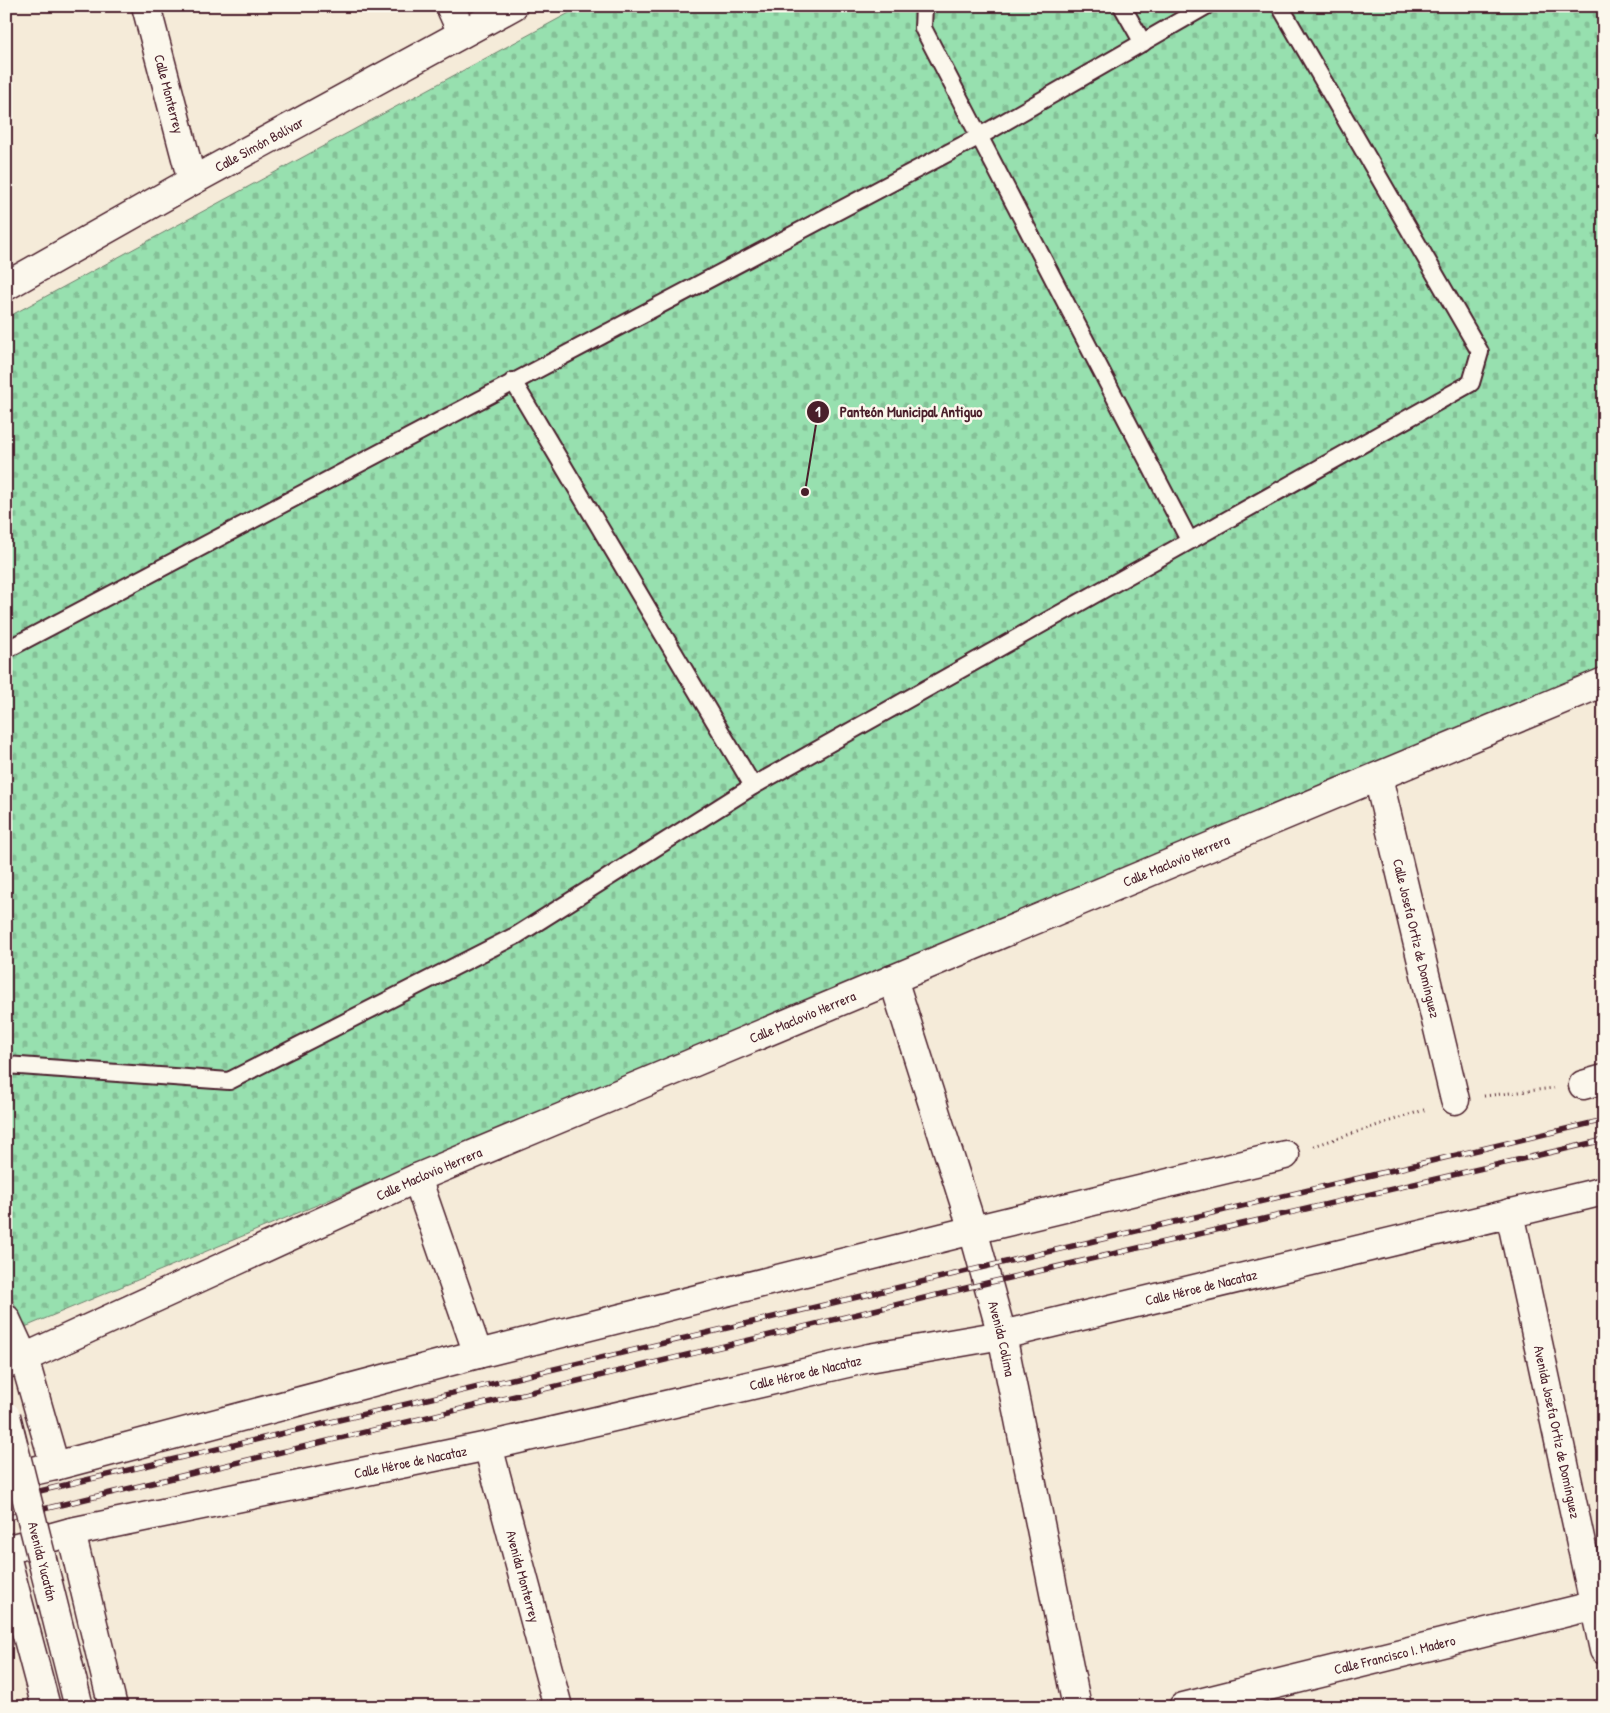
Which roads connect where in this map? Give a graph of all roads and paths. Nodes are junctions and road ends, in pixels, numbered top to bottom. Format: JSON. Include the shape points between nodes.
{"nodes":[{"id":1,"x":146,"y":6,"type":"edge"},
{"id":2,"x":450,"y":6,"type":"edge"},
{"id":3,"x":513,"y":6,"type":"edge"},
{"id":4,"x":924,"y":6,"type":"edge"},
{"id":5,"x":1122,"y":6,"type":"edge"},
{"id":6,"x":1206,"y":6,"type":"edge"},
{"id":7,"x":1280,"y":6,"type":"edge"},
{"id":8,"x":462,"y":33,"type":"junction"},
{"id":9,"x":1143,"y":43,"type":"junction"},
{"id":10,"x":980,"y":136,"type":"junction"},
{"id":11,"x":192,"y":181,"type":"junction"},
{"id":12,"x":6,"y":286,"type":"edge"},
{"id":13,"x":513,"y":381,"type":"junction"},
{"id":14,"x":1189,"y":540,"type":"junction"},
{"id":15,"x":6,"y":650,"type":"edge"},
{"id":16,"x":1604,"y":682,"type":"edge"},
{"id":17,"x":1378,"y":777,"type":"junction"},
{"id":18,"x":753,"y":786,"type":"junction"},
{"id":19,"x":893,"y":979,"type":"junction"},
{"id":20,"x":6,"y":1064,"type":"edge"},
{"id":21,"x":1593,"y":1082,"type":"edge"},
{"id":22,"x":1455,"y":1100,"type":"junction"},
{"id":23,"x":1285,"y":1155,"type":"joint"},
{"id":24,"x":417,"y":1178,"type":"junction"},
{"id":25,"x":1604,"y":1191,"type":"edge"},
{"id":26,"x":1510,"y":1213,"type":"junction"},
{"id":27,"x":973,"y":1230,"type":"junction"},
{"id":28,"x":6,"y":1319,"type":"edge"},
{"id":29,"x":1002,"y":1335,"type":"junction"},
{"id":30,"x":478,"y":1354,"type":"junction"},
{"id":31,"x":15,"y":1361,"type":"edge"},
{"id":32,"x":6,"y":1416,"type":"edge"},
{"id":33,"x":488,"y":1446,"type":"junction"},
{"id":34,"x":55,"y":1466,"type":"junction"},
{"id":35,"x":6,"y":1476,"type":"edge"},
{"id":36,"x":71,"y":1532,"type":"junction"},
{"id":37,"x":6,"y":1550,"type":"edge"},
{"id":38,"x":6,"y":1556,"type":"edge"},
{"id":39,"x":1598,"y":1604,"type":"edge"},
{"id":40,"x":1604,"y":1650,"type":"edge"},
{"id":41,"x":46,"y":1707,"type":"edge"},
{"id":42,"x":79,"y":1707,"type":"edge"},
{"id":43,"x":113,"y":1707,"type":"edge"},
{"id":44,"x":558,"y":1707,"type":"edge"},
{"id":45,"x":1077,"y":1707,"type":"edge"},
{"id":46,"x":1183,"y":1707,"type":"edge"}],
"edges":[{"from":1,"to":11,"type":"street","name":"Calle Monterrey"},
{"from":2,"to":8,"type":"street"},
{"from":3,"to":8,"type":"street","name":"Calle Simón Bolívar"},
{"from":4,"to":10,"type":"lane","via":[[923,28]]},
{"from":5,"to":9,"type":"lane"},
{"from":6,"to":9,"type":"lane"},
{"from":7,"to":14,"type":"lane","via":[[1480,352],[1471,382]]},
{"from":8,"to":11,"type":"street","name":"Calle Simón Bolívar"},
{"from":9,"to":10,"type":"lane"},
{"from":10,"to":13,"type":"lane"},
{"from":10,"to":14,"type":"lane"},
{"from":11,"to":12,"type":"street","name":"Calle Simón Bolívar"},
{"from":13,"to":15,"type":"lane"},
{"from":13,"to":18,"type":"lane"},
{"from":14,"to":18,"type":"lane"},
{"from":16,"to":17,"type":"street","name":"Calle Maclovio Herrera"},
{"from":17,"to":19,"type":"street","name":"Calle Maclovio Herrera"},
{"from":17,"to":22,"type":"street","name":"Calle Josefa Ortiz de Domínguez"},
{"from":18,"to":20,"type":"lane","via":[[517,935],[229,1081]]},
{"from":19,"to":24,"type":"street","name":"Calle Maclovio Herrera"},
{"from":19,"to":27,"type":"street","name":"Avenida Colima"},
{"from":21,"to":22,"type":"path"},
{"from":22,"to":23,"type":"path"},
{"from":23,"to":27,"type":"street"},
{"from":24,"to":30,"type":"street"},
{"from":24,"to":31,"type":"street","name":"Calle Maclovio Herrera"},
{"from":25,"to":26,"type":"street","name":"Calle Héroe de Nacataz"},
{"from":26,"to":29,"type":"street","name":"Calle Héroe de Nacataz"},
{"from":26,"to":39,"type":"street","name":"Avenida Josefa Ortiz de Domínguez"},
{"from":27,"to":29,"type":"street","name":"Avenida Colima"},
{"from":27,"to":30,"type":"street"},
{"from":28,"to":31,"type":"street"},
{"from":29,"to":33,"type":"street","name":"Calle Héroe de Nacataz","via":[[869,1358]]},
{"from":29,"to":45,"type":"street","name":"Avenida Colima"},
{"from":30,"to":34,"type":"street"},
{"from":31,"to":34,"type":"street"},
{"from":32,"to":42,"type":"street","name":"Avenida Yucatán","bridge":true},
{"from":33,"to":36,"type":"street","name":"Calle Héroe de Nacataz"},
{"from":33,"to":44,"type":"street","name":"Avenida Monterrey"},
{"from":34,"to":35,"type":"street"},
{"from":36,"to":37,"type":"street","name":"Calle Héroe de Nacataz"},
{"from":36,"to":43,"type":"street"},
{"from":38,"to":41,"type":"street"},
{"from":39,"to":40,"type":"street","name":"Avenida Josefa Ortiz de Domínguez"},
{"from":39,"to":46,"type":"street","name":"Calle Francisco I. Madero"}]}
